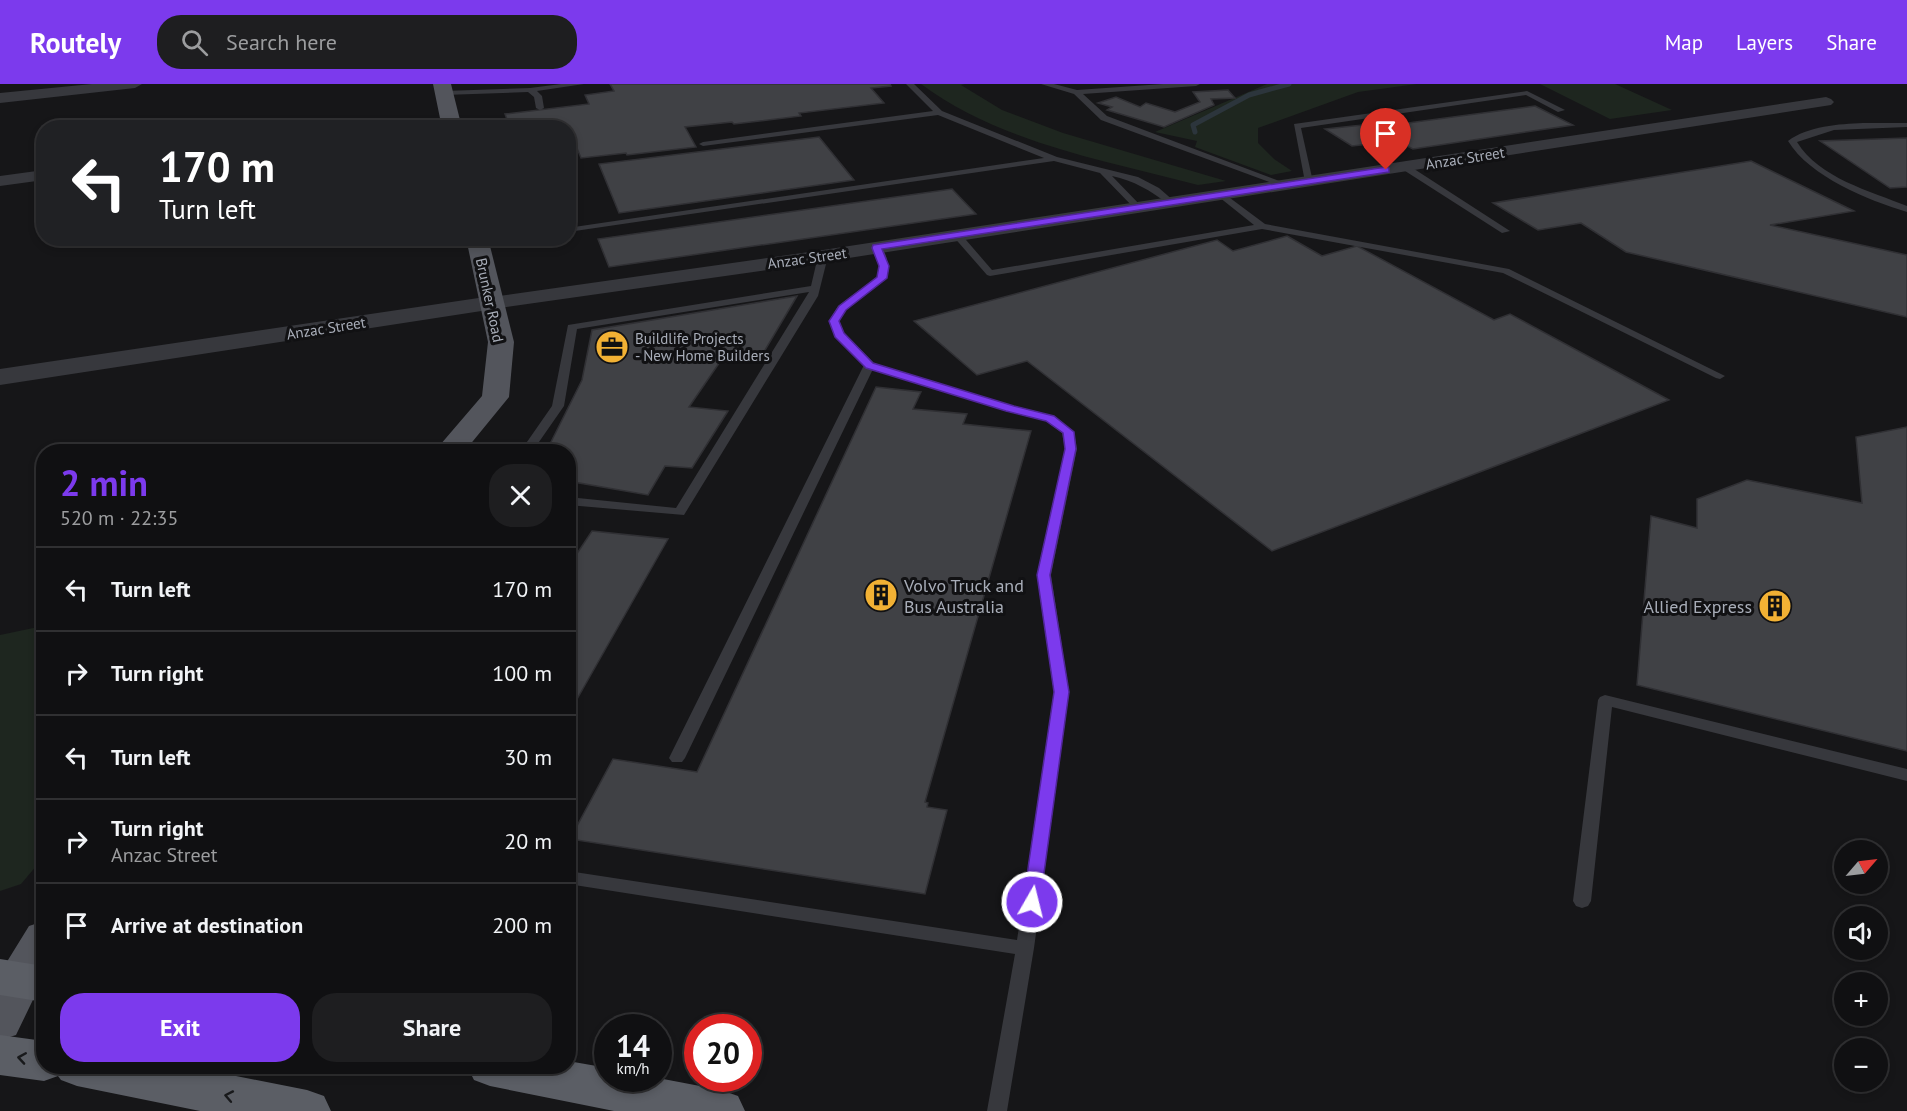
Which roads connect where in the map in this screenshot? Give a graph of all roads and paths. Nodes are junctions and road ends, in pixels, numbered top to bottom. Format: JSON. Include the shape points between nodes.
{"nodes":[{"id":1,"x":135,"y":84,"type":"edge"},
{"id":2,"x":580,"y":84,"type":"edge"},
{"id":3,"x":910,"y":84,"type":"edge"},
{"id":4,"x":1045,"y":84,"type":"edge"},
{"id":5,"x":1196,"y":84,"type":"edge"},
{"id":6,"x":1052,"y":85,"type":"edge"},
{"id":7,"x":443,"y":89,"type":"edge"},
{"id":8,"x":530,"y":90,"type":"junction"},
{"id":9,"x":1077,"y":92,"type":"junction"},
{"id":10,"x":0,"y":98,"type":"edge"},
{"id":11,"x":1826,"y":102,"type":"dead end"},
{"id":12,"x":540,"y":108,"type":"dead end"},
{"id":13,"x":1561,"y":110,"type":"dead end"},
{"id":14,"x":939,"y":113,"type":"junction"},
{"id":15,"x":450,"y":120,"type":"edge"},
{"id":16,"x":1907,"y":125,"type":"edge"},
{"id":17,"x":703,"y":144,"type":"dead end"},
{"id":18,"x":1054,"y":159,"type":"junction"},
{"id":19,"x":1405,"y":167,"type":"junction"},
{"id":20,"x":1102,"y":171,"type":"junction"},
{"id":21,"x":36,"y":177,"type":"edge"},
{"id":22,"x":0,"y":181,"type":"edge"},
{"id":23,"x":1309,"y":182,"type":"junction"},
{"id":24,"x":1286,"y":185,"type":"junction"},
{"id":25,"x":1222,"y":195,"type":"junction"},
{"id":26,"x":1171,"y":202,"type":"junction"},
{"id":27,"x":1138,"y":207,"type":"junction"},
{"id":28,"x":1907,"y":209,"type":"edge"},
{"id":29,"x":1262,"y":226,"type":"junction"},
{"id":30,"x":576,"y":229,"type":"edge"},
{"id":31,"x":1505,"y":231,"type":"dead end"},
{"id":32,"x":957,"y":235,"type":"junction"},
{"id":33,"x":479,"y":246,"type":"edge"},
{"id":34,"x":876,"y":248,"type":"junction"},
{"id":35,"x":823,"y":256,"type":"junction"},
{"id":36,"x":814,"y":288,"type":"junction"},
{"id":37,"x":492,"y":303,"type":"junction"},
{"id":38,"x":870,"y":365,"type":"junction"},
{"id":39,"x":1720,"y":376,"type":"dead end"},
{"id":40,"x":0,"y":377,"type":"edge"},
{"id":41,"x":455,"y":444,"type":"edge"},
{"id":42,"x":532,"y":444,"type":"edge"},
{"id":43,"x":576,"y":502,"type":"edge"},
{"id":44,"x":677,"y":758,"type":"dead end"},
{"id":45,"x":1907,"y":775,"type":"edge"},
{"id":46,"x":576,"y":878,"type":"edge"},
{"id":47,"x":1582,"y":901,"type":"dead end"},
{"id":48,"x":1025,"y":948,"type":"junction"},
{"id":49,"x":36,"y":953,"type":"edge"},
{"id":50,"x":21,"y":981,"type":"edge"},
{"id":51,"x":0,"y":1021,"type":"edge"},
{"id":52,"x":0,"y":1055,"type":"edge"},
{"id":53,"x":36,"y":1060,"type":"edge"},
{"id":54,"x":118,"y":1074,"type":"edge"},
{"id":55,"x":531,"y":1074,"type":"edge"},
{"id":56,"x":307,"y":1111,"type":"edge"},
{"id":57,"x":721,"y":1111,"type":"edge"},
{"id":58,"x":997,"y":1111,"type":"edge"}],
"edges":[{"from":1,"to":10,"type":"street"},
{"from":2,"to":8,"type":"lane"},
{"from":3,"to":14,"type":"lane"},
{"from":4,"to":6,"type":"lane"},
{"from":5,"to":9,"type":"lane"},
{"from":6,"to":9,"type":"lane"},
{"from":7,"to":8,"type":"lane"},
{"from":7,"to":15,"type":"main road"},
{"from":8,"to":12,"type":"lane","via":[[538,96]]},
{"from":9,"to":24,"type":"lane","via":[[1104,118]]},
{"from":11,"to":19,"type":"street","name":"Anzac Street"},
{"from":13,"to":23,"type":"lane","via":[[1527,93],[1297,126]]},
{"from":14,"to":17,"type":"lane"},
{"from":14,"to":18,"type":"lane"},
{"from":16,"to":28,"type":"lane","via":[[1844,126],[1808,132],[1792,141],[1796,150],[1821,170]]},
{"from":18,"to":20,"type":"lane"},
{"from":18,"to":30,"type":"lane"},
{"from":19,"to":23,"type":"street","name":"Anzac Street"},
{"from":19,"to":31,"type":"lane"},
{"from":20,"to":26,"type":"lane","via":[[1135,179]]},
{"from":20,"to":27,"type":"lane"},
{"from":21,"to":22,"type":"street"},
{"from":23,"to":24,"type":"street","name":"Anzac Street"},
{"from":24,"to":25,"type":"street","name":"Anzac Street"},
{"from":25,"to":26,"type":"street","name":"Anzac Street"},
{"from":25,"to":29,"type":"lane"},
{"from":26,"to":27,"type":"street","name":"Anzac Street"},
{"from":27,"to":32,"type":"street","name":"Anzac Street"},
{"from":29,"to":32,"type":"lane","via":[[990,273]]},
{"from":29,"to":39,"type":"lane","via":[[1506,271]]},
{"from":32,"to":34,"type":"street","name":"Anzac Street"},
{"from":33,"to":37,"type":"main road","name":"Brunker Road"},
{"from":34,"to":35,"type":"street","name":"Anzac Street"},
{"from":34,"to":38,"type":"lane","via":[[884,266],[882,278],[842,308],[834,321],[839,334]]},
{"from":35,"to":36,"type":"lane"},
{"from":35,"to":37,"type":"street","name":"Anzac Street"},
{"from":36,"to":42,"type":"lane","via":[[572,327],[558,406]]},
{"from":36,"to":43,"type":"lane","via":[[813,296],[680,512]]},
{"from":37,"to":40,"type":"street","name":"Anzac Street"},
{"from":37,"to":41,"type":"main road","name":"Brunker Road","via":[[501,342],[495,397]]},
{"from":38,"to":44,"type":"lane"},
{"from":38,"to":48,"type":"lane","via":[[1050,418],[1068,432],[1071,449],[1044,575],[1062,692]]},
{"from":45,"to":47,"type":"lane","via":[[1605,700]]},
{"from":46,"to":48,"type":"lane"},
{"from":48,"to":58,"type":"lane"},
{"from":49,"to":50,"type":"main road"},
{"from":50,"to":51,"type":"main road"},
{"from":53,"to":52,"type":"highway","one_way":true},
{"from":56,"to":54,"type":"highway","one_way":true},
{"from":55,"to":57,"type":"highway"}]}
